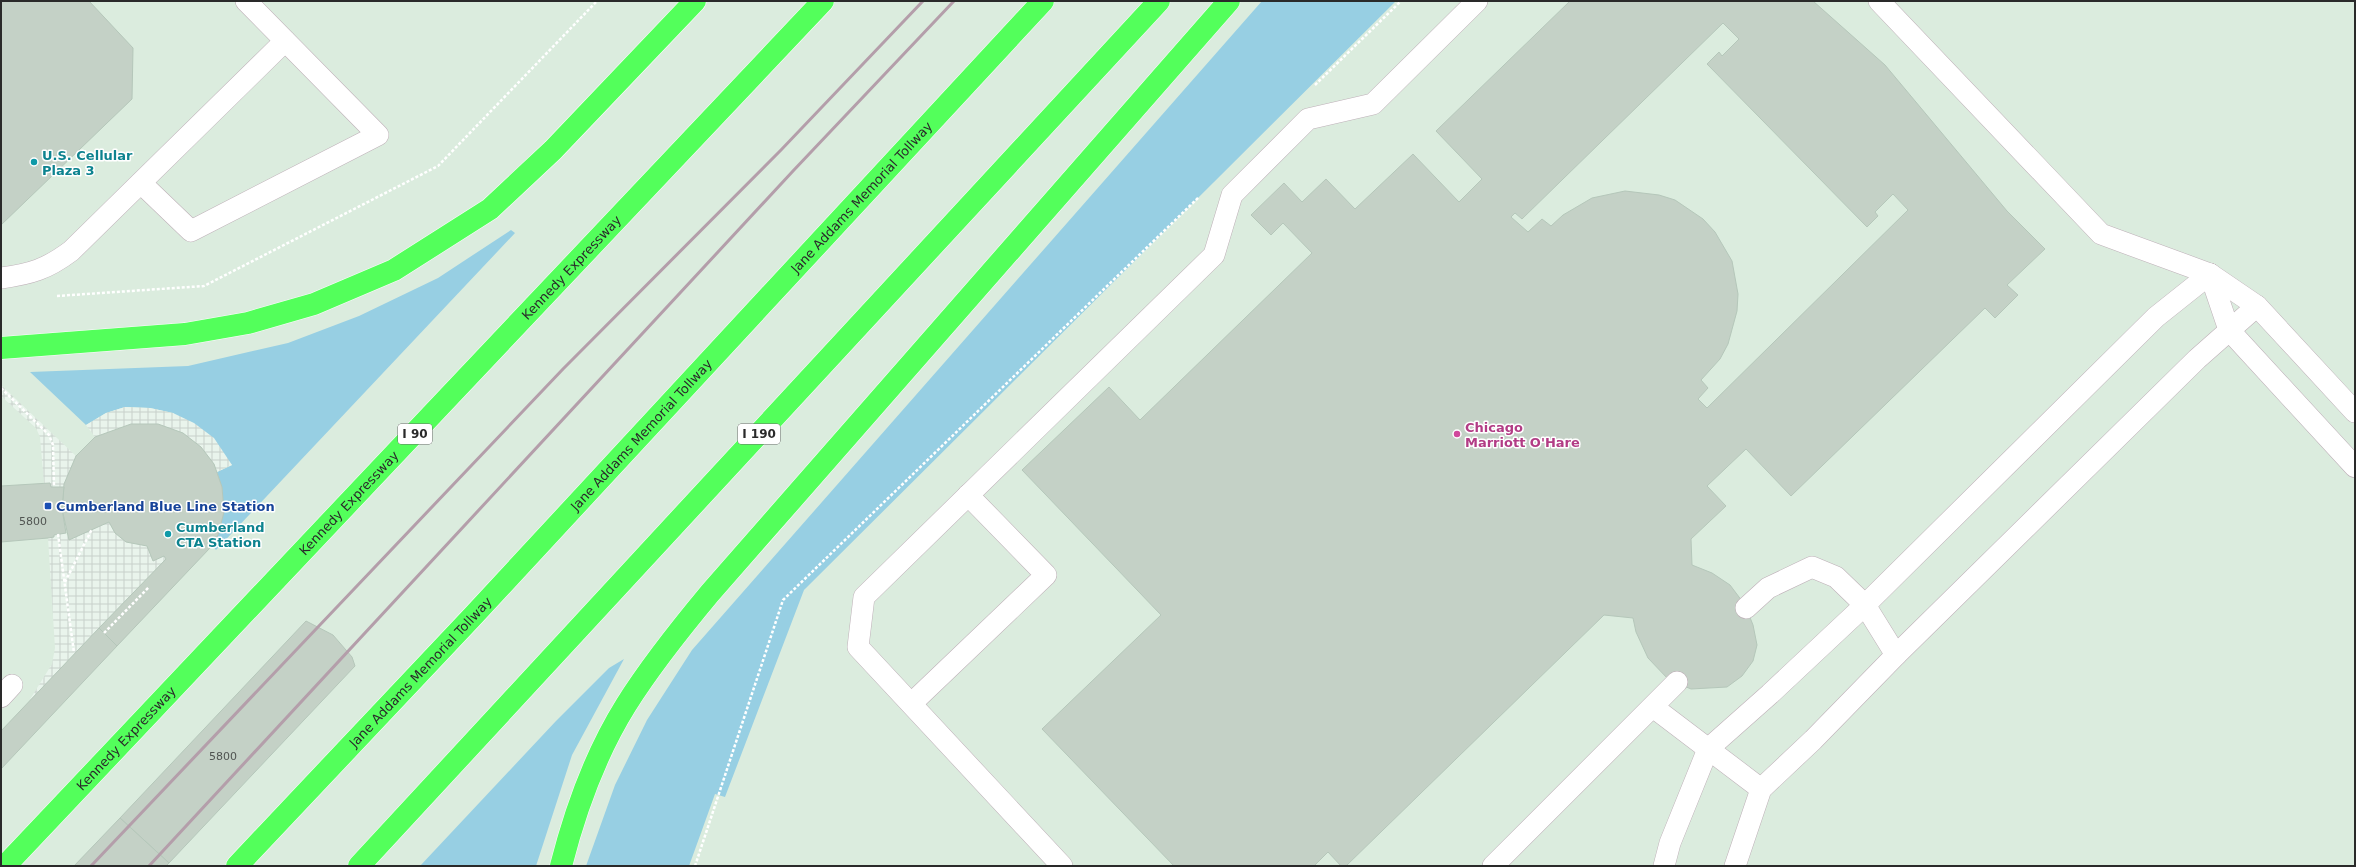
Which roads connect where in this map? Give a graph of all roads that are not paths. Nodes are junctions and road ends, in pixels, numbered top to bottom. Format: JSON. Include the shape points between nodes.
{"nodes":[{"id":1,"x":246,"y":1,"type":"edge"},
{"id":2,"x":694,"y":1,"type":"edge"},
{"id":3,"x":824,"y":1,"type":"edge"},
{"id":4,"x":1043,"y":1,"type":"edge"},
{"id":5,"x":1159,"y":1,"type":"edge"},
{"id":6,"x":1229,"y":1,"type":"edge"},
{"id":7,"x":1477,"y":1,"type":"edge"},
{"id":8,"x":1879,"y":1,"type":"edge"},
{"id":9,"x":285,"y":41,"type":"junction"},
{"id":10,"x":141,"y":183,"type":"junction"},
{"id":11,"x":2210,"y":274,"type":"junction"},
{"id":12,"x":1,"y":278,"type":"edge"},
{"id":13,"x":2257,"y":306,"type":"junction"},
{"id":14,"x":2229,"y":330,"type":"junction"},
{"id":15,"x":1,"y":348,"type":"edge"},
{"id":16,"x":2355,"y":412,"type":"edge"},
{"id":17,"x":2355,"y":467,"type":"edge"},
{"id":18,"x":968,"y":495,"type":"junction"},
{"id":19,"x":1865,"y":605,"type":"junction"},
{"id":20,"x":1746,"y":608,"type":"dead end"},
{"id":21,"x":1896,"y":655,"type":"junction"},
{"id":22,"x":1678,"y":682,"type":"dead end"},
{"id":23,"x":912,"y":703,"type":"junction"},
{"id":24,"x":1653,"y":707,"type":"junction"},
{"id":25,"x":1708,"y":749,"type":"junction"},
{"id":26,"x":1761,"y":789,"type":"junction"},
{"id":27,"x":5,"y":866,"type":"edge"},
{"id":28,"x":237,"y":866,"type":"edge"},
{"id":29,"x":359,"y":866,"type":"edge"},
{"id":30,"x":561,"y":866,"type":"edge"},
{"id":31,"x":1062,"y":866,"type":"edge"},
{"id":32,"x":1494,"y":866,"type":"edge"},
{"id":33,"x":1664,"y":866,"type":"edge"},
{"id":34,"x":1735,"y":866,"type":"edge"}],
"edges":[{"from":1,"to":9,"type":"lane"},
{"from":2,"to":15,"type":"highway","via":[[553,150],[490,209],[394,270],[314,304],[248,323],[177,335]]},
{"from":3,"to":27,"type":"highway","name":"Kennedy Expressway","number":"I 90"},
{"from":4,"to":28,"type":"highway","name":"Jane Addams Memorial Tollway","via":[[473,616]]},
{"from":5,"to":29,"type":"highway","number":"I 190"},
{"from":6,"to":30,"type":"highway","via":[[710,592],[661,652],[625,706],[595,764]]},
{"from":7,"to":18,"type":"lane","via":[[1373,104],[1308,119],[1232,195],[1214,255]]},
{"from":8,"to":11,"type":"lane","via":[[2101,234]]},
{"from":9,"to":10,"type":"lane"},
{"from":9,"to":10,"type":"lane","via":[[378,135],[191,231]]},
{"from":10,"to":12,"type":"lane","via":[[71,251],[50,266],[26,275]]},
{"from":11,"to":13,"type":"lane"},
{"from":11,"to":14,"type":"lane"},
{"from":11,"to":19,"type":"lane","via":[[2156,318]]},
{"from":13,"to":14,"type":"lane"},
{"from":13,"to":16,"type":"lane"},
{"from":14,"to":17,"type":"lane"},
{"from":14,"to":21,"type":"lane"},
{"from":18,"to":23,"type":"lane","via":[[864,597],[858,647]]},
{"from":18,"to":23,"type":"lane","via":[[1046,575]]},
{"from":19,"to":20,"type":"lane","via":[[1836,577],[1812,567],[1768,588]]},
{"from":19,"to":21,"type":"lane"},
{"from":19,"to":25,"type":"lane"},
{"from":21,"to":26,"type":"lane"},
{"from":22,"to":24,"type":"lane"},
{"from":23,"to":31,"type":"lane"},
{"from":24,"to":25,"type":"lane"},
{"from":24,"to":32,"type":"lane"},
{"from":25,"to":26,"type":"lane"},
{"from":25,"to":33,"type":"lane","via":[[1675,829]]},
{"from":26,"to":34,"type":"lane"}]}
